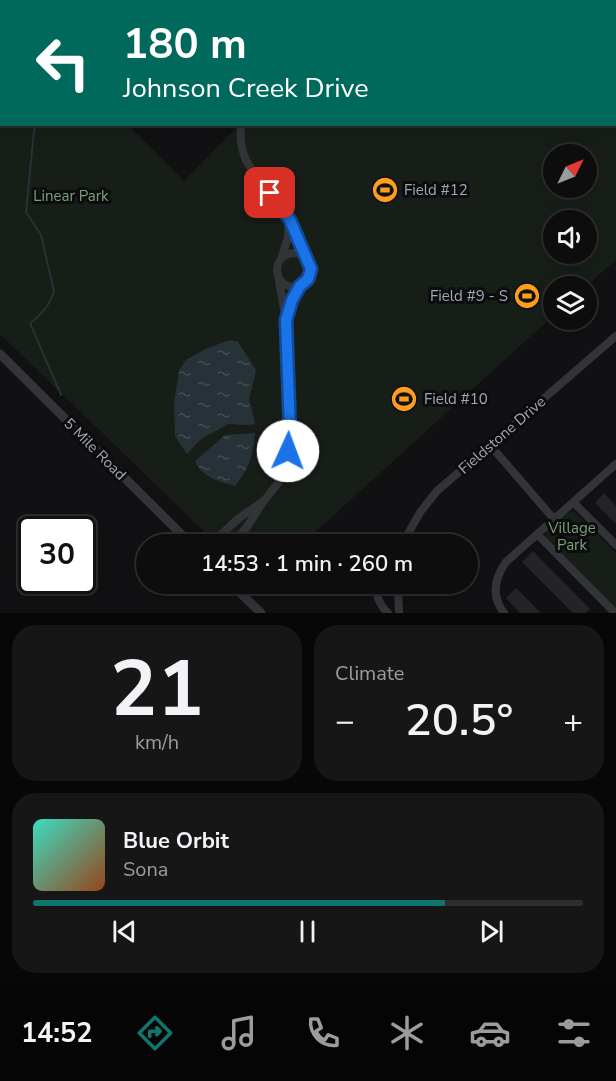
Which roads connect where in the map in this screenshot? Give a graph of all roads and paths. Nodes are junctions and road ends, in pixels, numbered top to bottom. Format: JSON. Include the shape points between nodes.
{"nodes":[{"id":1,"x":241,"y":126,"type":"edge"},
{"id":2,"x":290,"y":220,"type":"junction"},
{"id":3,"x":304,"y":256,"type":"junction"},
{"id":4,"x":280,"y":259,"type":"junction"},
{"id":5,"x":278,"y":275,"type":"junction"},
{"id":6,"x":300,"y":286,"type":"junction"},
{"id":7,"x":286,"y":320,"type":"junction"},
{"id":8,"x":616,"y":336,"type":"edge"},
{"id":9,"x":0,"y":354,"type":"edge"},
{"id":10,"x":490,"y":445,"type":"junction"},
{"id":11,"x":616,"y":464,"type":"edge"},
{"id":12,"x":263,"y":502,"type":"junction"},
{"id":13,"x":573,"y":502,"type":"junction"},
{"id":14,"x":553,"y":518,"type":"junction"},
{"id":15,"x":181,"y":534,"type":"edge"},
{"id":16,"x":222,"y":534,"type":"edge"},
{"id":17,"x":241,"y":534,"type":"edge"},
{"id":18,"x":408,"y":534,"type":"edge"},
{"id":19,"x":537,"y":534,"type":"junction"},
{"id":20,"x":616,"y":545,"type":"edge"},
{"id":21,"x":241,"y":594,"type":"edge"},
{"id":22,"x":377,"y":594,"type":"edge"},
{"id":23,"x":398,"y":594,"type":"edge"},
{"id":24,"x":608,"y":606,"type":"junction"},
{"id":25,"x":261,"y":613,"type":"edge"},
{"id":26,"x":388,"y":613,"type":"edge"},
{"id":27,"x":399,"y":613,"type":"edge"},
{"id":28,"x":504,"y":613,"type":"edge"},
{"id":29,"x":602,"y":613,"type":"edge"},
{"id":30,"x":615,"y":613,"type":"edge"}],
"edges":[{"from":1,"to":2,"type":"street","via":[[246,164]]},
{"from":2,"to":3,"type":"street"},
{"from":2,"to":4,"type":"street"},
{"from":3,"to":4,"type":"street","via":[[294,252]]},
{"from":3,"to":6,"type":"street","via":[[311,269]]},
{"from":4,"to":5,"type":"street"},
{"from":5,"to":6,"type":"street","via":[[284,284]]},
{"from":5,"to":7,"type":"street"},
{"from":6,"to":7,"type":"street"},
{"from":7,"to":12,"type":"street","via":[[288,451],[279,482]]},
{"from":8,"to":10,"type":"street","name":"Fieldstone Drive"},
{"from":9,"to":15,"type":"street","name":"5 Mile Road"},
{"from":10,"to":14,"type":"street"},
{"from":10,"to":18,"type":"street","name":"Fieldstone Drive","via":[[437,491]]},
{"from":11,"to":13,"type":"street"},
{"from":12,"to":16,"type":"street"},
{"from":12,"to":17,"type":"street"},
{"from":13,"to":14,"type":"street"},
{"from":13,"to":20,"type":"street"},
{"from":14,"to":19,"type":"street"},
{"from":19,"to":24,"type":"street"},
{"from":19,"to":28,"type":"street","via":[[498,574],[497,604]]},
{"from":21,"to":25,"type":"street"},
{"from":22,"to":26,"type":"street"},
{"from":23,"to":27,"type":"street"},
{"from":24,"to":29,"type":"street"},
{"from":24,"to":30,"type":"street"}]}
